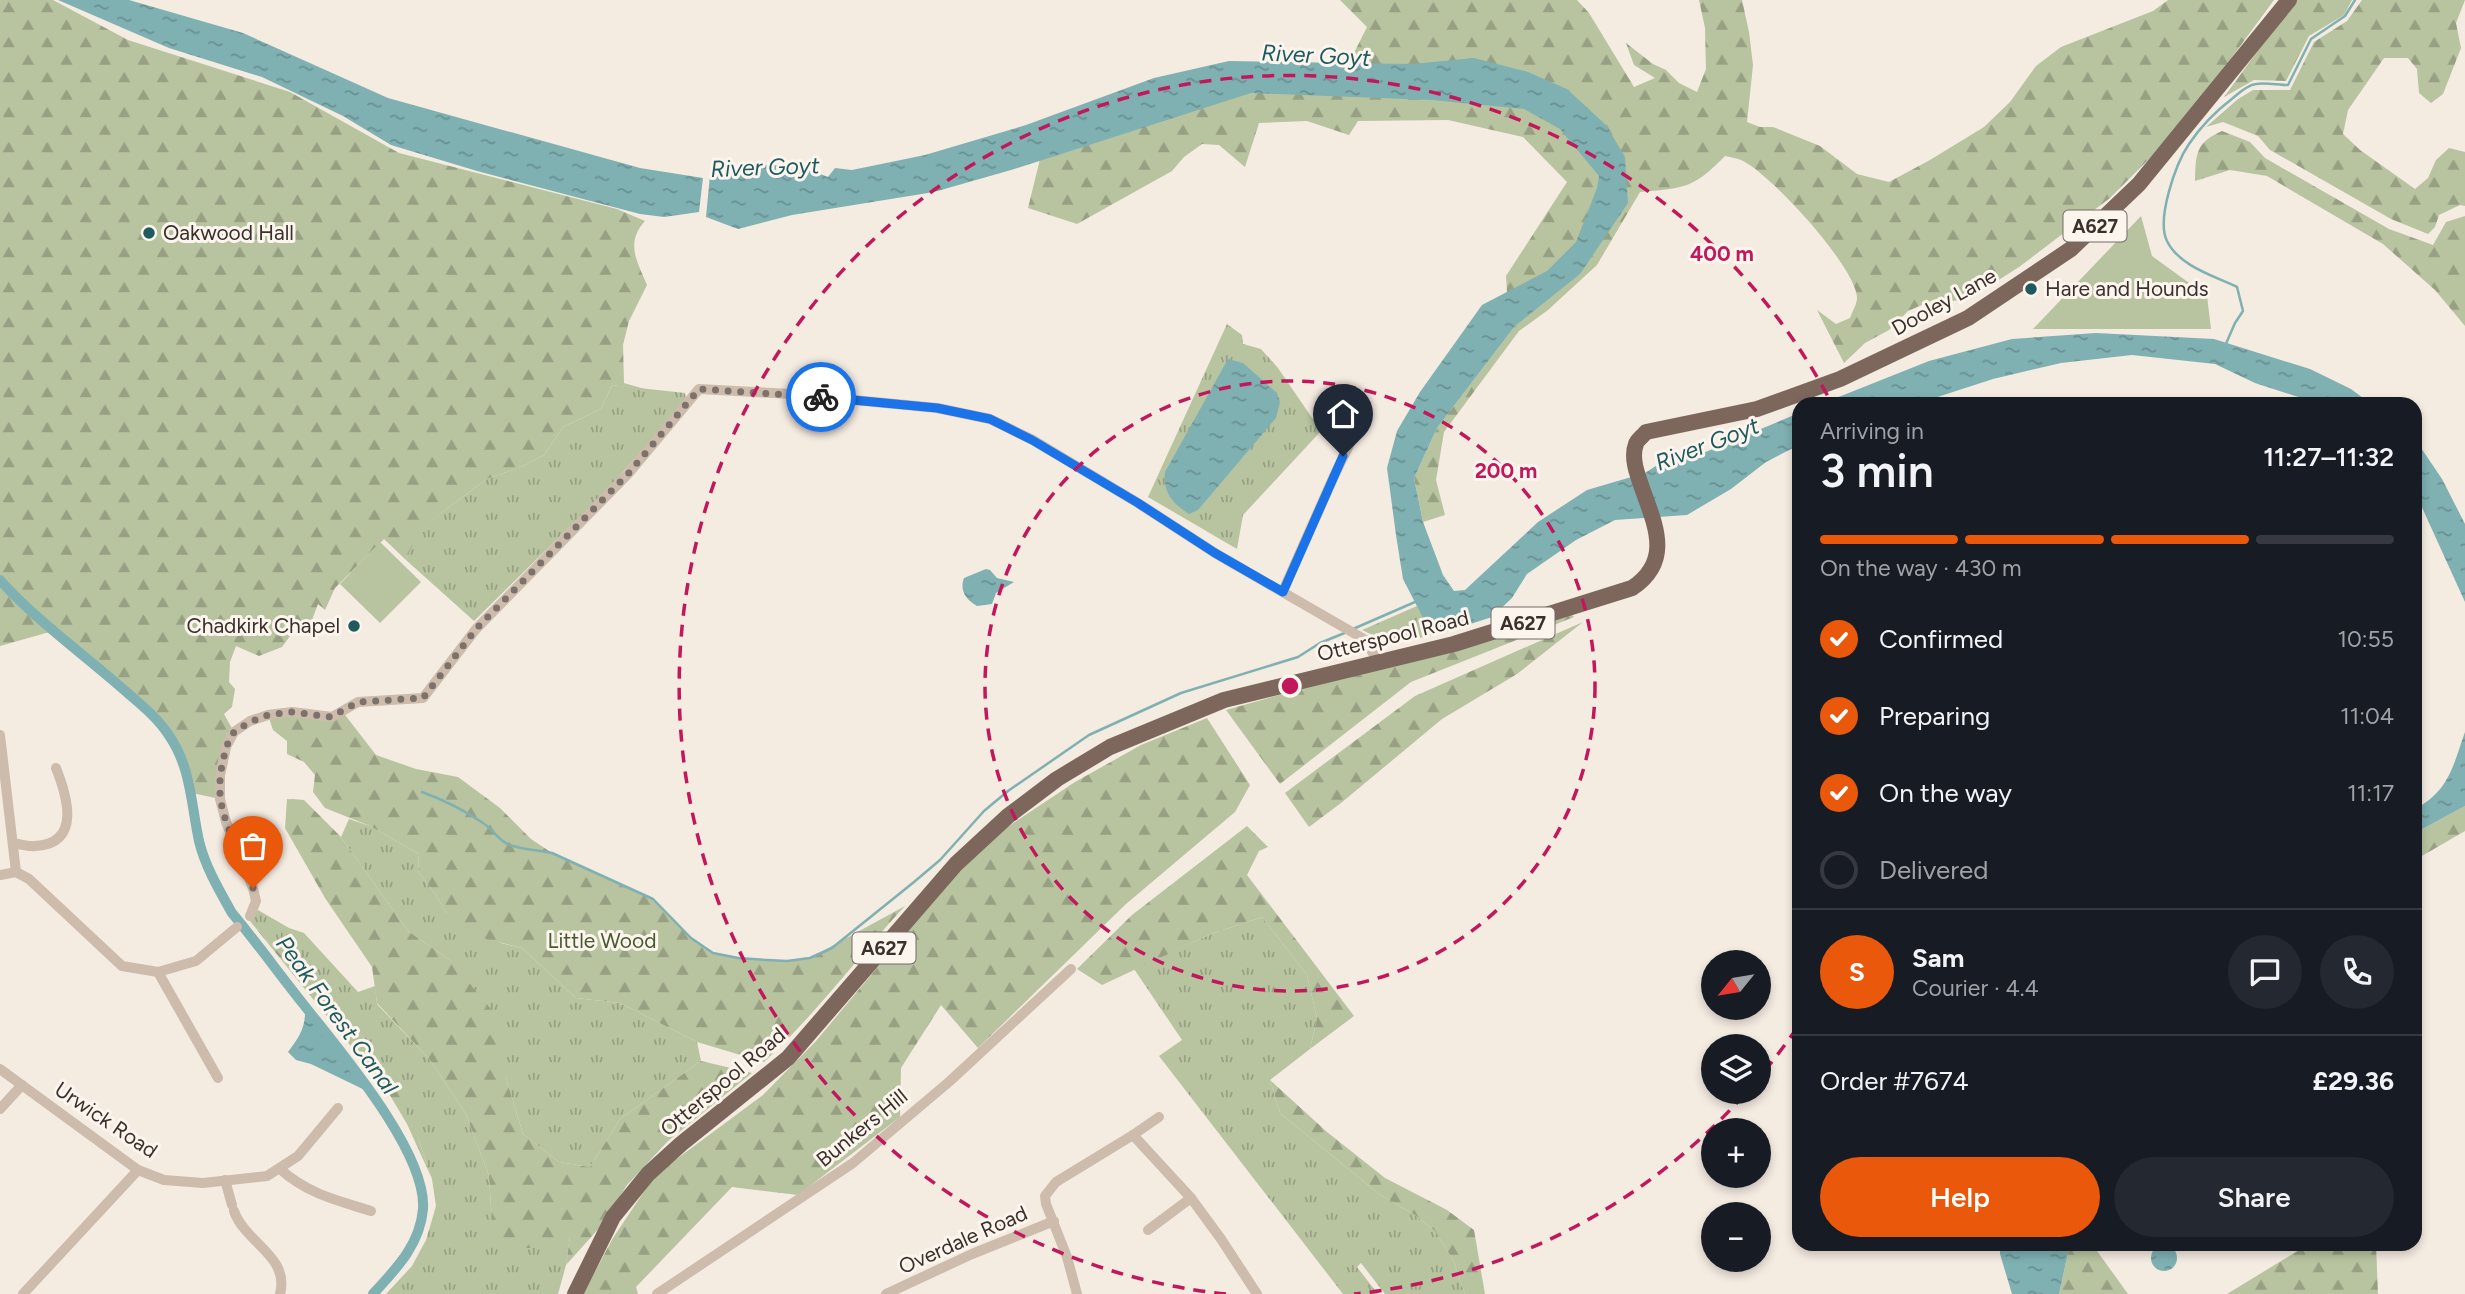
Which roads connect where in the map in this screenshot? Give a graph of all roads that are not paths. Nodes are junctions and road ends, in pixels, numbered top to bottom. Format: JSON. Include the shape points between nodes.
{"nodes":[{"id":1,"x":2288,"y":0,"type":"edge"},
{"id":2,"x":1353,"y":437,"type":"dead end"},
{"id":3,"x":1656,"y":563,"type":"joint"},
{"id":4,"x":1283,"y":592,"type":"junction"},
{"id":5,"x":1378,"y":661,"type":"junction"},
{"id":6,"x":0,"y":735,"type":"edge"},
{"id":7,"x":56,"y":768,"type":"dead end"},
{"id":8,"x":13,"y":842,"type":"junction"},
{"id":9,"x":16,"y":872,"type":"junction"},
{"id":10,"x":0,"y":875,"type":"edge"},
{"id":11,"x":250,"y":916,"type":"dead end"},
{"id":12,"x":237,"y":927,"type":"dead end"},
{"id":13,"x":1071,"y":969,"type":"dead end"},
{"id":14,"x":158,"y":972,"type":"junction"},
{"id":15,"x":0,"y":1069,"type":"edge"},
{"id":16,"x":218,"y":1078,"type":"dead end"},
{"id":17,"x":22,"y":1085,"type":"junction"},
{"id":18,"x":338,"y":1108,"type":"dead end"},
{"id":19,"x":0,"y":1109,"type":"edge"},
{"id":20,"x":1159,"y":1117,"type":"dead end"},
{"id":21,"x":1133,"y":1135,"type":"junction"},
{"id":22,"x":280,"y":1169,"type":"junction"},
{"id":23,"x":138,"y":1170,"type":"junction"},
{"id":24,"x":225,"y":1180,"type":"junction"},
{"id":25,"x":1191,"y":1198,"type":"junction"},
{"id":26,"x":371,"y":1211,"type":"dead end"},
{"id":27,"x":1054,"y":1221,"type":"junction"},
{"id":28,"x":1148,"y":1230,"type":"dead end"},
{"id":29,"x":23,"y":1294,"type":"edge"},
{"id":30,"x":279,"y":1294,"type":"edge"},
{"id":31,"x":575,"y":1294,"type":"edge"},
{"id":32,"x":657,"y":1294,"type":"edge"},
{"id":33,"x":886,"y":1294,"type":"edge"},
{"id":34,"x":1077,"y":1294,"type":"edge"},
{"id":35,"x":1257,"y":1294,"type":"edge"}],
"edges":[{"from":1,"to":3,"type":"main road","name":"Dooley Lane","number":"A627","via":[[2139,184],[2071,248],[1968,318],[1840,379],[1757,409],[1646,432],[1636,444],[1634,460],[1657,533]]},
{"from":2,"to":4,"type":"street"},
{"from":3,"to":5,"type":"main road","name":"Otterspool Road","number":"A627","via":[[1647,578],[1620,593],[1454,644]]},
{"from":4,"to":5,"type":"street","via":[[1364,639]]},
{"from":4,"to":11,"type":"street","via":[[990,419],[937,408],[699,389],[628,474],[476,629],[423,698],[358,702],[331,717],[268,715],[234,732],[220,775],[220,799],[253,888],[256,901]]},
{"from":5,"to":31,"type":"main road","name":"Otterspool Road","number":"A627","via":[[1224,700],[1171,720],[1110,747],[1008,816],[956,864],[788,1058],[648,1174],[613,1217]]},
{"from":6,"to":8,"type":"street"},
{"from":7,"to":8,"type":"street","via":[[67,804],[63,833],[35,846]]},
{"from":8,"to":9,"type":"street"},
{"from":9,"to":10,"type":"street"},
{"from":9,"to":14,"type":"street","via":[[122,966]]},
{"from":12,"to":14,"type":"street","via":[[196,961]]},
{"from":13,"to":32,"type":"street","name":"Bunkers Hill","via":[[853,1163]]},
{"from":14,"to":16,"type":"street"},
{"from":15,"to":17,"type":"street","name":"Urwick Road"},
{"from":17,"to":19,"type":"street"},
{"from":17,"to":23,"type":"street","name":"Urwick Road"},
{"from":18,"to":22,"type":"street","name":"Urwick Road","via":[[298,1156]]},
{"from":20,"to":21,"type":"street"},
{"from":21,"to":25,"type":"street"},
{"from":21,"to":27,"type":"street","name":"Overdale Road","via":[[1048,1190],[1046,1204]]},
{"from":22,"to":24,"type":"street","name":"Urwick Road","via":[[267,1176]]},
{"from":22,"to":26,"type":"street","via":[[314,1193]]},
{"from":23,"to":24,"type":"street","name":"Urwick Road","via":[[164,1180]]},
{"from":23,"to":29,"type":"street"},
{"from":24,"to":30,"type":"street","via":[[238,1223],[280,1270]]},
{"from":25,"to":28,"type":"street"},
{"from":25,"to":35,"type":"street"},
{"from":27,"to":33,"type":"street","name":"Overdale Road"},
{"from":27,"to":34,"type":"street"}]}
